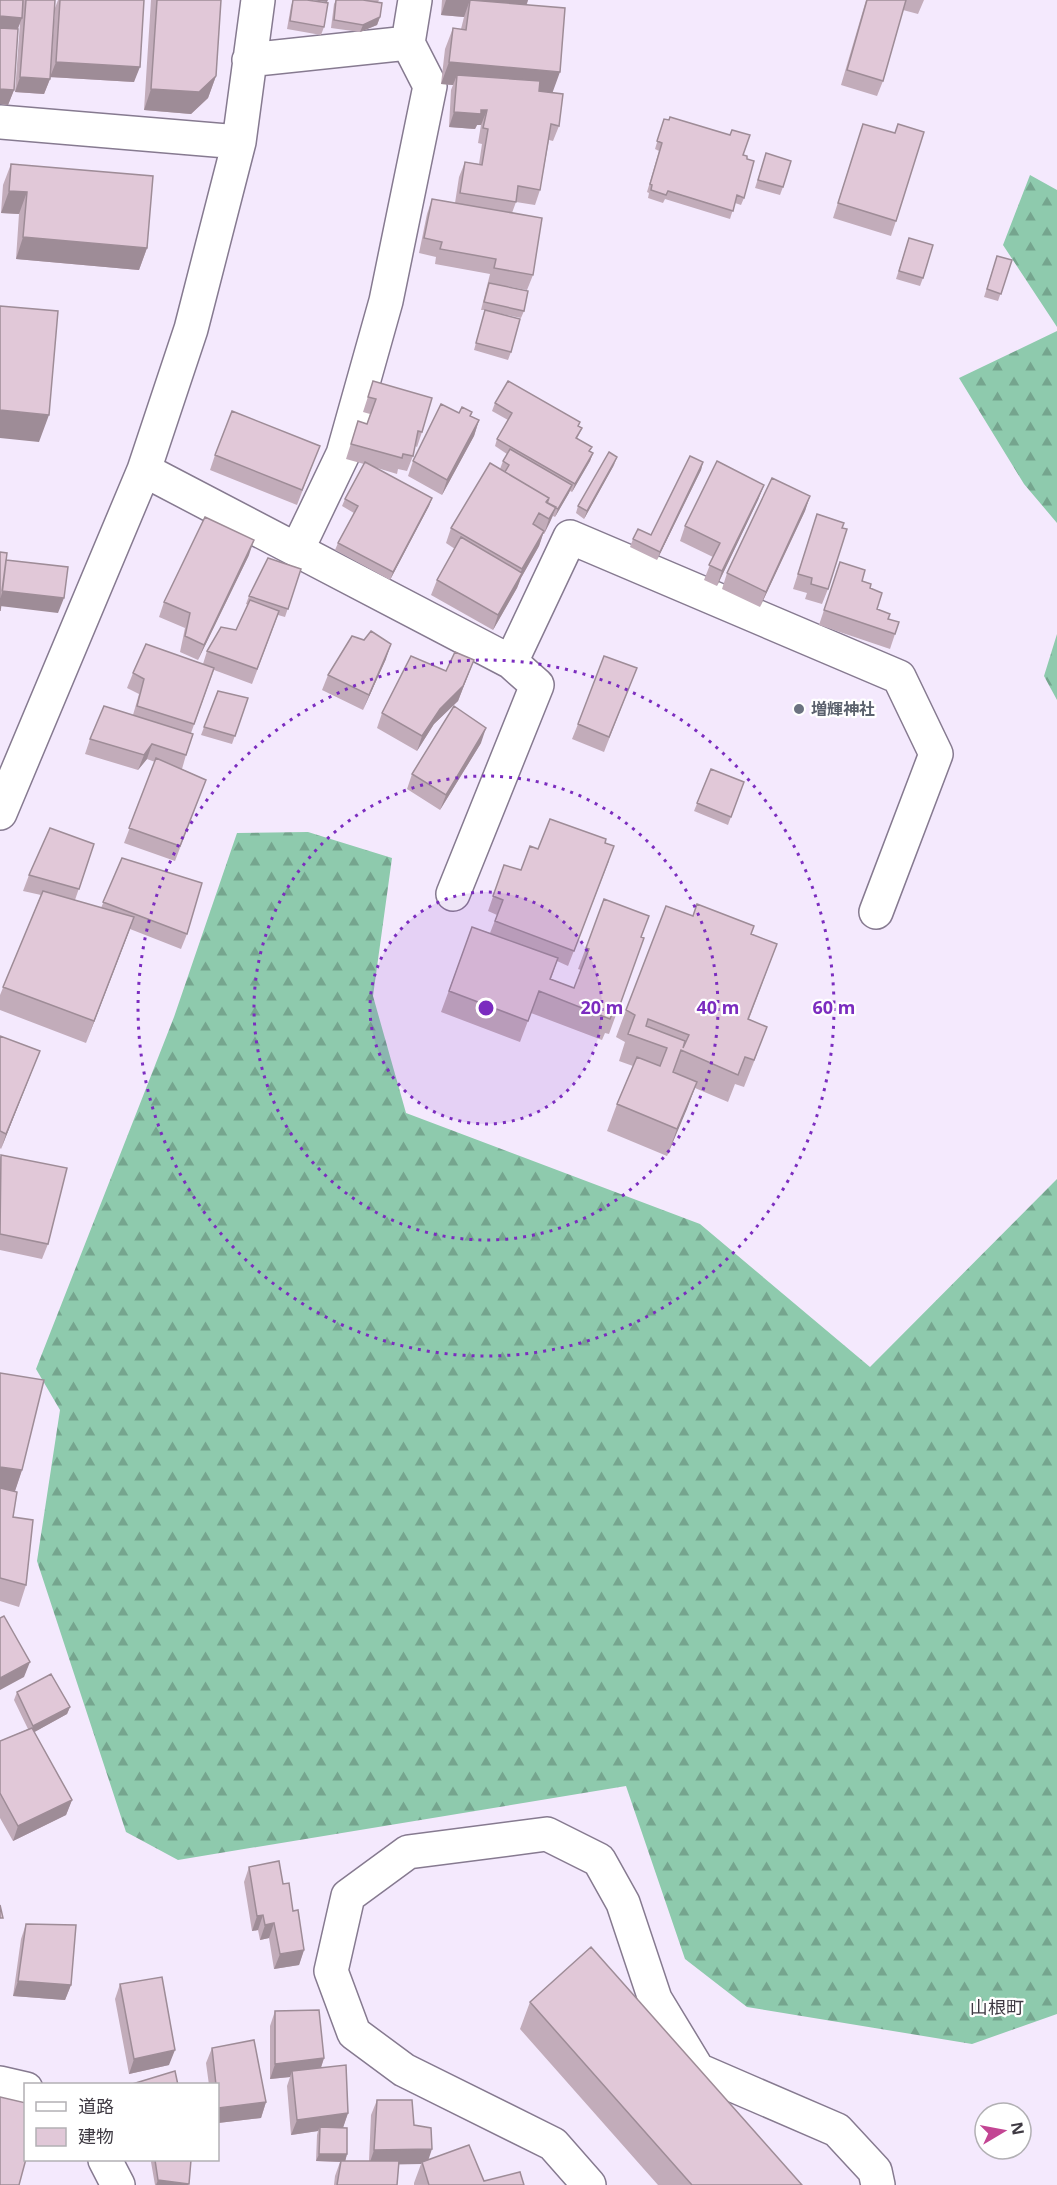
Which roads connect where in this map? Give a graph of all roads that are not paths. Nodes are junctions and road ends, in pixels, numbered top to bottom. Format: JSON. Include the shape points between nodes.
{"nodes":[{"id":1,"x":258,"y":0,"type":"edge"},
{"id":2,"x":415,"y":0,"type":"edge"},
{"id":3,"x":408,"y":44,"type":"junction"},
{"id":4,"x":249,"y":60,"type":"junction"},
{"id":5,"x":0,"y":122,"type":"edge"},
{"id":6,"x":239,"y":142,"type":"junction"},
{"id":7,"x":144,"y":470,"type":"junction"},
{"id":8,"x":297,"y":550,"type":"junction"},
{"id":9,"x":511,"y":662,"type":"junction"},
{"id":10,"x":0,"y":813,"type":"edge"},
{"id":11,"x":453,"y":894,"type":"dead end"},
{"id":12,"x":876,"y":912,"type":"dead end"},
{"id":13,"x":0,"y":2083,"type":"edge"},
{"id":14,"x":24,"y":2089,"type":"edge"},
{"id":15,"x":106,"y":2161,"type":"edge"},
{"id":16,"x":118,"y":2185,"type":"edge"},
{"id":17,"x":589,"y":2185,"type":"edge"},
{"id":18,"x":878,"y":2185,"type":"edge"}],
"edges":[{"from":1,"to":4,"type":"street"},
{"from":2,"to":3,"type":"street"},
{"from":3,"to":4,"type":"street"},
{"from":3,"to":8,"type":"street","via":[[430,86],[386,302],[344,454]]},
{"from":4,"to":6,"type":"street"},
{"from":5,"to":6,"type":"street"},
{"from":6,"to":7,"type":"street","via":[[191,329]]},
{"from":7,"to":8,"type":"street"},
{"from":7,"to":10,"type":"street"},
{"from":8,"to":9,"type":"street"},
{"from":9,"to":11,"type":"street","via":[[537,685]]},
{"from":9,"to":12,"type":"street","via":[[570,537],[898,676],[936,754]]},
{"from":13,"to":14,"type":"street"},
{"from":15,"to":16,"type":"street"},
{"from":17,"to":18,"type":"street","via":[[553,2144],[404,2070],[354,2033],[331,1971],[348,1896],[408,1852],[547,1834],[599,1860],[623,1903],[655,1999],[698,2070],[837,2130],[874,2171]]}]}
